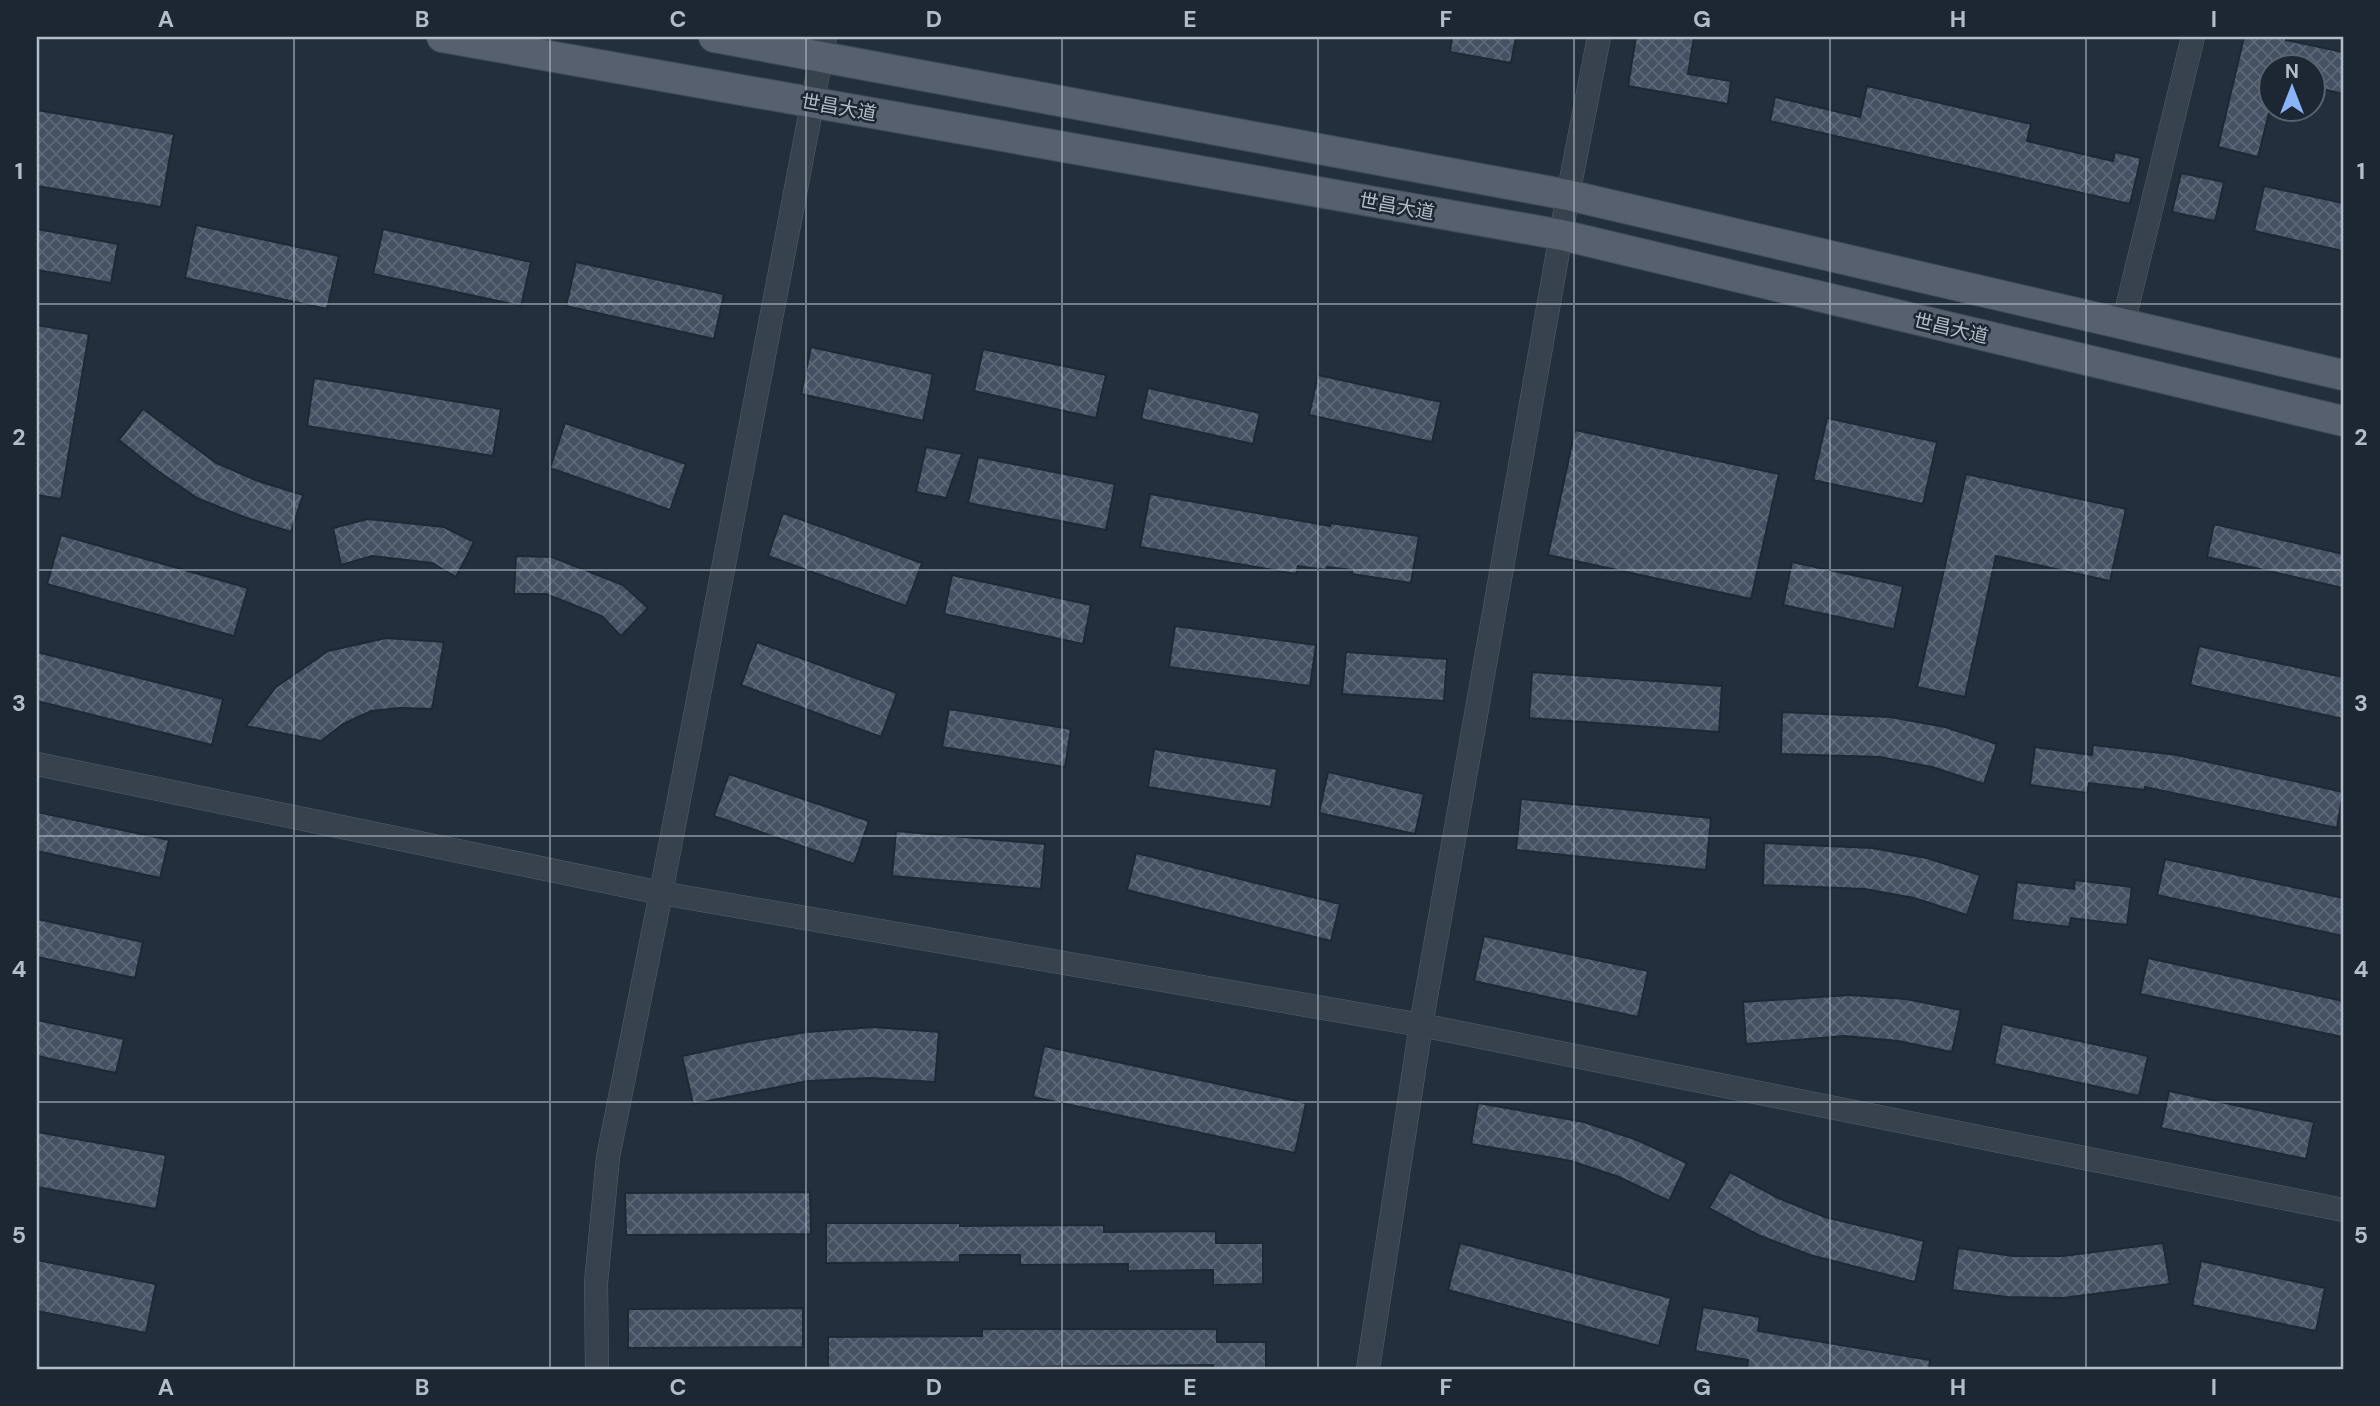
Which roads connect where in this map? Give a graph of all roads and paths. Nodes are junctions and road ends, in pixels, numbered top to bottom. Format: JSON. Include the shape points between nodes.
{"nodes":[{"id":1,"x":442,"y":37,"type":"edge"},
{"id":2,"x":714,"y":37,"type":"edge"},
{"id":3,"x":1599,"y":37,"type":"edge"},
{"id":4,"x":2193,"y":37,"type":"edge"},
{"id":5,"x":823,"y":46,"type":"edge"},
{"id":6,"x":813,"y":102,"type":"junction"},
{"id":7,"x":1567,"y":195,"type":"junction"},
{"id":8,"x":1562,"y":235,"type":"junction"},
{"id":9,"x":2123,"y":324,"type":"junction"},
{"id":10,"x":2343,"y":375,"type":"edge"},
{"id":11,"x":2343,"y":421,"type":"edge"},
{"id":12,"x":37,"y":764,"type":"edge"},
{"id":13,"x":662,"y":893,"type":"junction"},
{"id":14,"x":1421,"y":1025,"type":"junction"},
{"id":15,"x":2343,"y":1210,"type":"edge"},
{"id":16,"x":597,"y":1369,"type":"edge"},
{"id":17,"x":1368,"y":1369,"type":"edge"}],
"edges":[{"from":1,"to":6,"type":"main road","name":"世昌大道"},
{"from":2,"to":5,"type":"main road"},
{"from":3,"to":7,"type":"street"},
{"from":4,"to":9,"type":"street"},
{"from":5,"to":6,"type":"street"},
{"from":5,"to":7,"type":"main road"},
{"from":6,"to":8,"type":"main road","name":"世昌大道"},
{"from":6,"to":13,"type":"street"},
{"from":7,"to":8,"type":"street"},
{"from":7,"to":9,"type":"main road"},
{"from":8,"to":11,"type":"main road","name":"世昌大道"},
{"from":8,"to":14,"type":"street"},
{"from":9,"to":10,"type":"main road"},
{"from":12,"to":13,"type":"street"},
{"from":13,"to":14,"type":"street"},
{"from":13,"to":16,"type":"street","via":[[608,1157],[596,1283]]},
{"from":14,"to":15,"type":"street"},
{"from":14,"to":17,"type":"street"}]}
